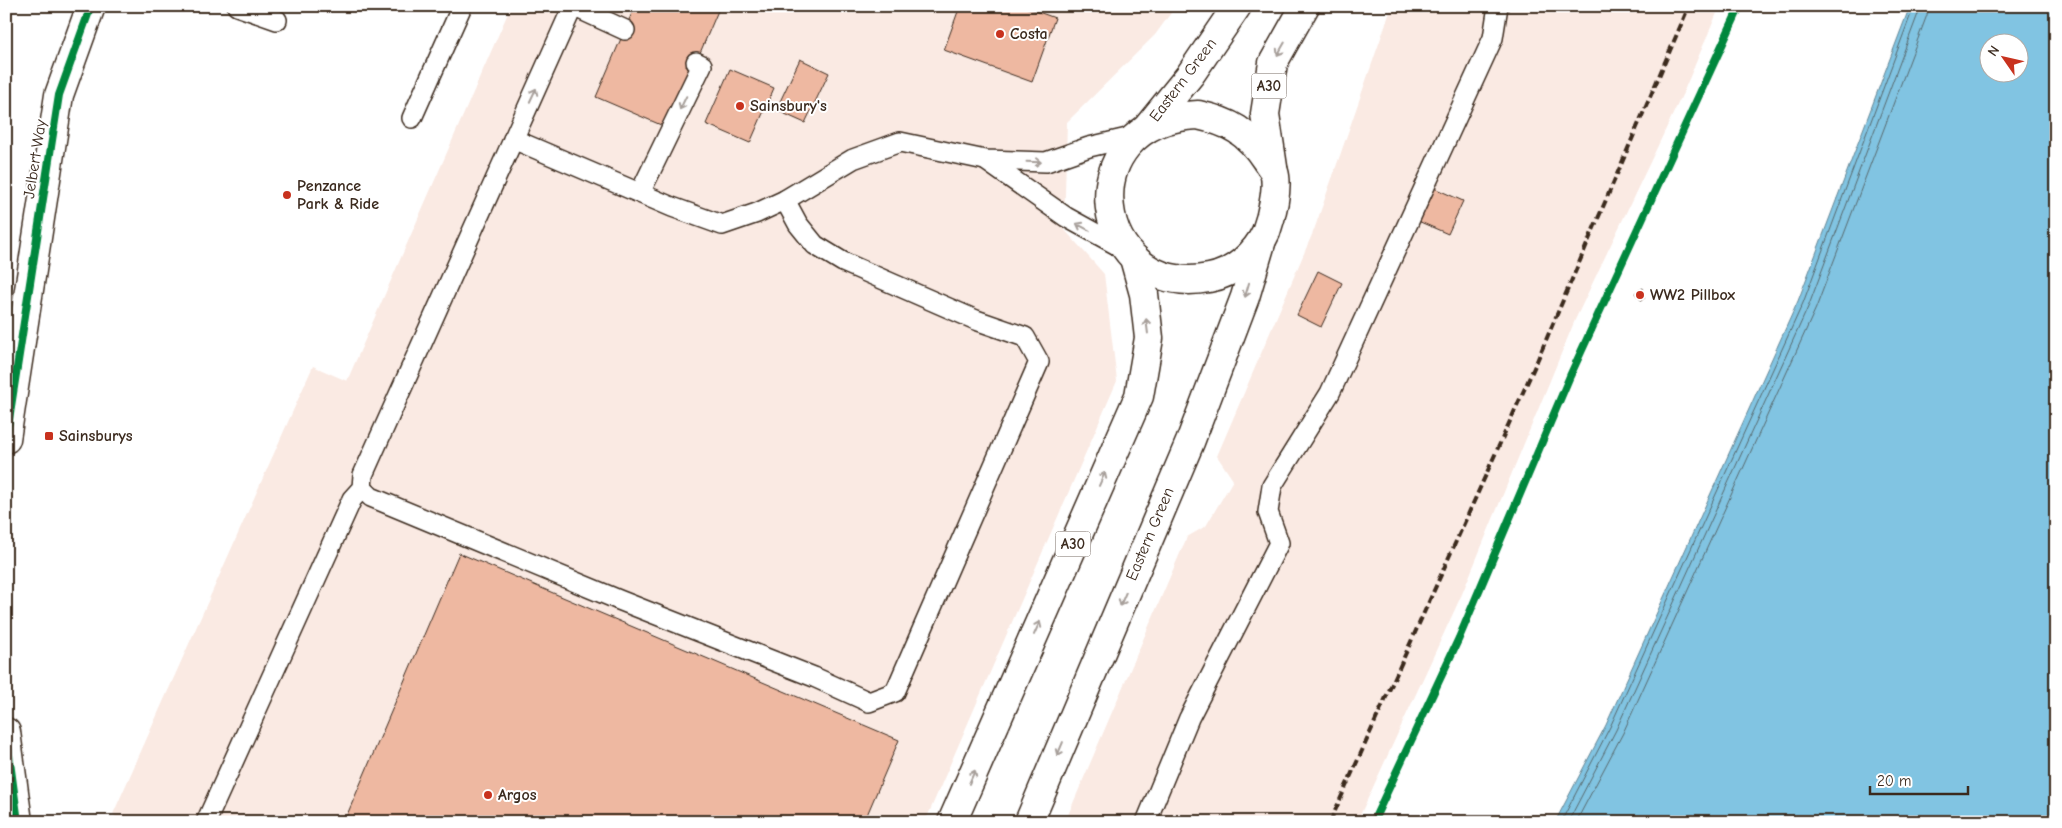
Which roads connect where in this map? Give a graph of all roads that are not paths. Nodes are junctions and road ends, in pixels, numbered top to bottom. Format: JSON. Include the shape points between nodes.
{"nodes":[{"id":1,"x":91,"y":6,"type":"edge"},
{"id":2,"x":237,"y":6,"type":"edge"},
{"id":3,"x":462,"y":6,"type":"edge"},
{"id":4,"x":1237,"y":6,"type":"edge"},
{"id":5,"x":1305,"y":6,"type":"edge"},
{"id":6,"x":1498,"y":6,"type":"edge"},
{"id":7,"x":277,"y":20,"type":"dead end"},
{"id":8,"x":625,"y":30,"type":"dead end"},
{"id":9,"x":696,"y":62,"type":"dead end"},
{"id":10,"x":412,"y":118,"type":"dead end"},
{"id":11,"x":1141,"y":132,"type":"junction"},
{"id":12,"x":513,"y":140,"type":"junction"},
{"id":13,"x":985,"y":160,"type":"junction"},
{"id":14,"x":1274,"y":173,"type":"junction"},
{"id":15,"x":640,"y":193,"type":"junction"},
{"id":16,"x":785,"y":200,"type":"junction"},
{"id":17,"x":1261,"y":243,"type":"junction"},
{"id":18,"x":1130,"y":254,"type":"junction"},
{"id":19,"x":6,"y":439,"type":"edge"},
{"id":20,"x":362,"y":488,"type":"junction"},
{"id":21,"x":6,"y":732,"type":"edge"},
{"id":22,"x":18,"y":822,"type":"edge"},
{"id":23,"x":206,"y":822,"type":"edge"},
{"id":24,"x":952,"y":822,"type":"edge"},
{"id":25,"x":1029,"y":822,"type":"edge"},
{"id":26,"x":1146,"y":822,"type":"edge"}],
"edges":[{"from":1,"to":19,"type":"main road","name":"Jelbert Way","via":[[59,95]]},
{"from":2,"to":7,"type":"lane"},
{"from":3,"to":10,"type":"lane"},
{"from":4,"to":11,"type":"main road","name":"Eastern Green","via":[[1190,75]]},
{"from":5,"to":14,"type":"main road","number":"A30","one_way":true,"via":[[1273,63],[1265,114]]},
{"from":6,"to":26,"type":"lane","via":[[1494,38],[1330,393],[1272,486],[1268,512],[1279,543],[1189,718]]},
{"from":12,"to":8,"type":"lane","one_way":true,"via":[[574,6]]},
{"from":9,"to":15,"type":"lane","one_way":true,"via":[[702,65]]},
{"from":13,"to":11,"type":"lane","one_way":true,"via":[[1046,162]]},
{"from":11,"to":14,"type":"main road","via":[[1178,116],[1198,115],[1221,120],[1243,132]]},
{"from":11,"to":18,"type":"main road","via":[[1118,158],[1109,186],[1110,215],[1118,237]]},
{"from":12,"to":15,"type":"lane"},
{"from":12,"to":20,"type":"lane","via":[[363,475]]},
{"from":13,"to":16,"type":"lane","via":[[900,142],[853,159]]},
{"from":18,"to":13,"type":"lane","one_way":true,"via":[[1066,218]]},
{"from":14,"to":17,"type":"main road","via":[[1272,217]]},
{"from":15,"to":16,"type":"lane","via":[[722,225]]},
{"from":16,"to":20,"type":"lane","via":[[815,245],[843,262],[1025,338],[1039,362],[895,692],[869,702],[371,497]]},
{"from":17,"to":18,"type":"main road","via":[[1242,263],[1218,276],[1195,281],[1171,278],[1149,270]]},
{"from":17,"to":25,"type":"main road","name":"Eastern Green","one_way":true,"via":[[1246,297],[1190,442]]},
{"from":24,"to":18,"type":"main road","number":"A30","one_way":true,"via":[[1138,396],[1149,338],[1144,294]]},
{"from":20,"to":23,"type":"lane","via":[[352,499]]},
{"from":21,"to":22,"type":"main road"}]}
